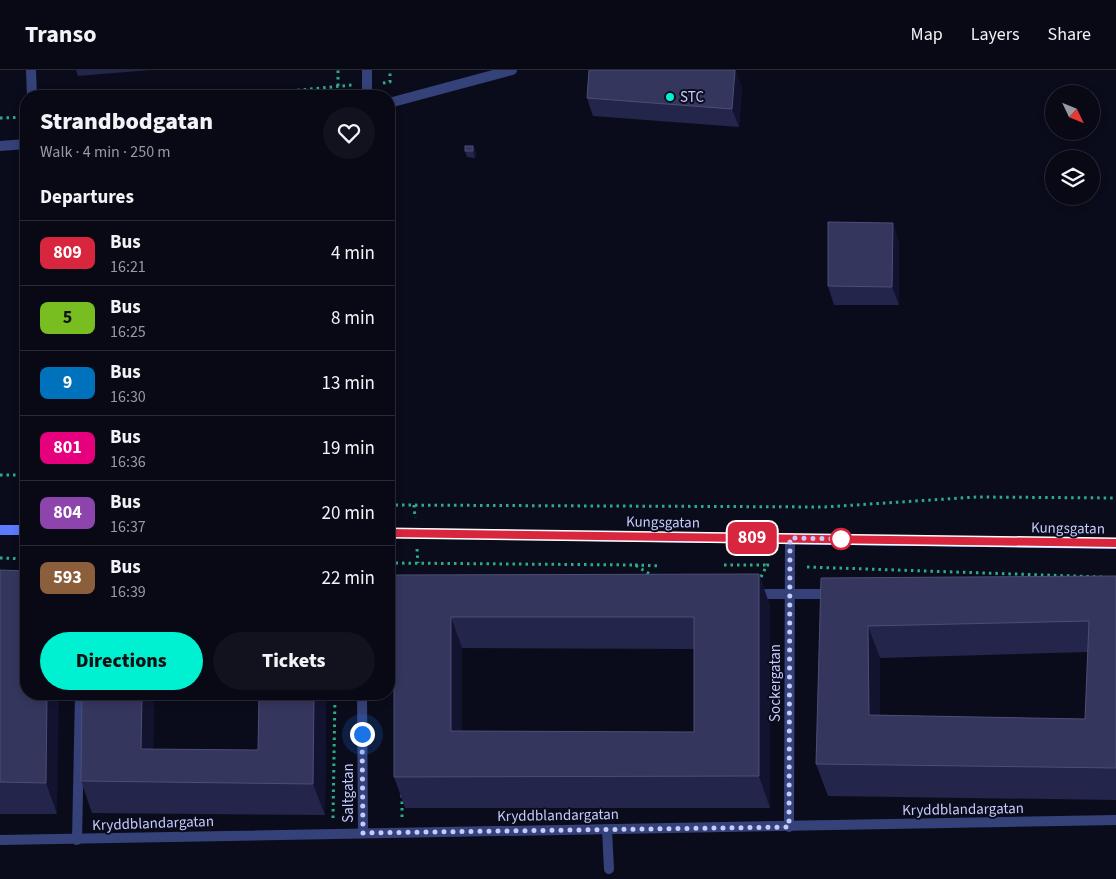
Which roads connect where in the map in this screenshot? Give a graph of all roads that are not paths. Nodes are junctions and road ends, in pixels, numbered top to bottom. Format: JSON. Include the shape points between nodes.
{"nodes":[{"id":1,"x":31,"y":70,"type":"edge"},
{"id":2,"x":367,"y":70,"type":"edge"},
{"id":3,"x":512,"y":70,"type":"edge"},
{"id":4,"x":32,"y":90,"type":"edge"},
{"id":5,"x":367,"y":90,"type":"edge"},
{"id":6,"x":395,"y":101,"type":"edge"},
{"id":7,"x":20,"y":144,"type":"edge"},
{"id":8,"x":0,"y":146,"type":"edge"},
{"id":9,"x":0,"y":530,"type":"edge"},
{"id":10,"x":20,"y":530,"type":"edge"},
{"id":11,"x":395,"y":533,"type":"edge"},
{"id":12,"x":790,"y":538,"type":"junction"},
{"id":13,"x":1116,"y":544,"type":"edge"},
{"id":14,"x":741,"y":594,"type":"edge"},
{"id":15,"x":790,"y":594,"type":"junction"},
{"id":16,"x":840,"y":594,"type":"edge"},
{"id":17,"x":80,"y":700,"type":"edge"},
{"id":18,"x":362,"y":700,"type":"edge"},
{"id":19,"x":1116,"y":820,"type":"edge"},
{"id":20,"x":789,"y":827,"type":"junction"},
{"id":21,"x":607,"y":830,"type":"junction"},
{"id":22,"x":363,"y":833,"type":"junction"},
{"id":23,"x":0,"y":840,"type":"edge"},
{"id":24,"x":77,"y":840,"type":"junction"},
{"id":25,"x":609,"y":870,"type":"dead end"}],
"edges":[{"from":1,"to":4,"type":"street"},
{"from":2,"to":5,"type":"street"},
{"from":3,"to":6,"type":"street"},
{"from":7,"to":8,"type":"street"},
{"from":9,"to":10,"type":"main road"},
{"from":11,"to":12,"type":"main road","name":"Kungsgatan"},
{"from":12,"to":13,"type":"main road","name":"Kungsgatan"},
{"from":12,"to":15,"type":"street","name":"Sockergatan"},
{"from":14,"to":15,"type":"street"},
{"from":15,"to":16,"type":"street"},
{"from":15,"to":20,"type":"street","name":"Sockergatan"},
{"from":17,"to":24,"type":"street"},
{"from":18,"to":22,"type":"street","name":"Saltgatan"},
{"from":19,"to":20,"type":"street","name":"Kryddblandargatan"},
{"from":20,"to":21,"type":"street","name":"Kryddblandargatan"},
{"from":21,"to":22,"type":"street","name":"Kryddblandargatan"},
{"from":21,"to":25,"type":"street"},
{"from":22,"to":24,"type":"street","name":"Kryddblandargatan"},
{"from":23,"to":24,"type":"street","name":"Kryddblandargatan"}]}
